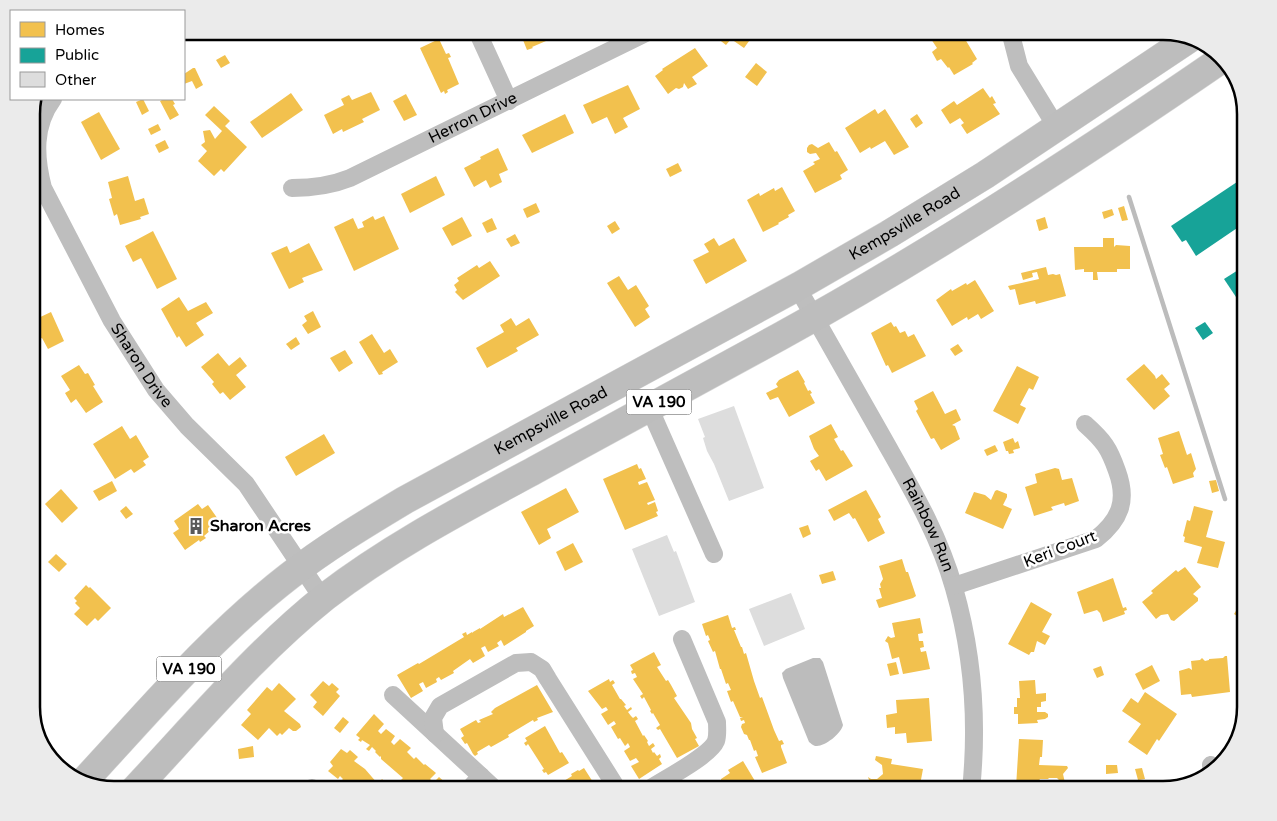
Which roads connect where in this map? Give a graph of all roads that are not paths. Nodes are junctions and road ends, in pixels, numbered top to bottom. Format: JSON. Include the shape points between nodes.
{"nodes":[{"id":1,"x":481,"y":40,"type":"edge"},
{"id":2,"x":632,"y":40,"type":"edge"},
{"id":3,"x":1012,"y":40,"type":"edge"},
{"id":4,"x":1184,"y":43,"type":"edge"},
{"id":5,"x":1217,"y":63,"type":"edge"},
{"id":6,"x":52,"y":100,"type":"edge"},
{"id":7,"x":508,"y":101,"type":"junction"},
{"id":8,"x":40,"y":127,"type":"edge"},
{"id":9,"x":1057,"y":128,"type":"junction"},
{"id":10,"x":40,"y":176,"type":"edge"},
{"id":11,"x":292,"y":188,"type":"dead end"},
{"id":12,"x":797,"y":287,"type":"junction"},
{"id":13,"x":814,"y":317,"type":"junction"},
{"id":14,"x":649,"y":408,"type":"junction"},
{"id":15,"x":1085,"y":424,"type":"dead end"},
{"id":16,"x":714,"y":554,"type":"dead end"},
{"id":17,"x":302,"y":567,"type":"junction"},
{"id":18,"x":954,"y":586,"type":"junction"},
{"id":19,"x":323,"y":599,"type":"junction"},
{"id":20,"x":682,"y":639,"type":"dead end"},
{"id":21,"x":392,"y":695,"type":"dead end"},
{"id":22,"x":436,"y":734,"type":"junction"},
{"id":23,"x":89,"y":776,"type":"edge"},
{"id":24,"x":481,"y":776,"type":"junction"},
{"id":25,"x":142,"y":781,"type":"edge"},
{"id":26,"x":476,"y":781,"type":"edge"},
{"id":27,"x":486,"y":781,"type":"edge"},
{"id":28,"x":612,"y":781,"type":"edge"},
{"id":29,"x":662,"y":781,"type":"edge"},
{"id":30,"x":972,"y":781,"type":"edge"}],
"edges":[{"from":1,"to":7,"type":"street"},
{"from":2,"to":7,"type":"street","name":"Herron Drive"},
{"from":3,"to":9,"type":"street","via":[[1019,66]]},
{"from":4,"to":9,"type":"main road","name":"Kempsville Road","number":"VA 190"},
{"from":5,"to":13,"type":"main road","number":"VA 190","via":[[995,210]]},
{"from":6,"to":8,"type":"street","name":"Sharon Drive"},
{"from":7,"to":11,"type":"street","name":"Herron Drive","via":[[350,178],[317,188]]},
{"from":9,"to":12,"type":"main road","name":"Kempsville Road","number":"VA 190","via":[[930,210]]},
{"from":10,"to":17,"type":"street","name":"Sharon Drive","via":[[43,188],[112,321],[156,390],[187,426],[246,484]]},
{"from":12,"to":13,"type":"street","name":"Rainbow Run"},
{"from":12,"to":17,"type":"main road","name":"Kempsville Road","number":"VA 190","via":[[380,515]]},
{"from":13,"to":14,"type":"main road","number":"VA 190"},
{"from":13,"to":18,"type":"street","name":"Rainbow Run","via":[[919,501]]},
{"from":14,"to":16,"type":"street"},
{"from":14,"to":19,"type":"main road","number":"VA 190","via":[[408,540]]},
{"from":15,"to":18,"type":"street","name":"Keri Court","via":[[1111,452],[1122,485],[1120,509],[1108,529],[1096,539]]},
{"from":17,"to":19,"type":"street","name":"Sharon Drive"},
{"from":17,"to":23,"type":"main road","name":"Kempsville Road","number":"VA 190","via":[[214,643]]},
{"from":18,"to":30,"type":"street","name":"Rainbow Run","via":[[972,672],[975,720]]},
{"from":19,"to":25,"type":"main road","number":"VA 190","via":[[268,648]]},
{"from":20,"to":29,"type":"street","via":[[718,732],[716,742],[705,754]]},
{"from":21,"to":22,"type":"street"},
{"from":22,"to":24,"type":"street"},
{"from":22,"to":28,"type":"street","via":[[433,718],[440,706],[516,663],[531,662],[542,669]]},
{"from":24,"to":26,"type":"street"},
{"from":24,"to":27,"type":"street"}]}
